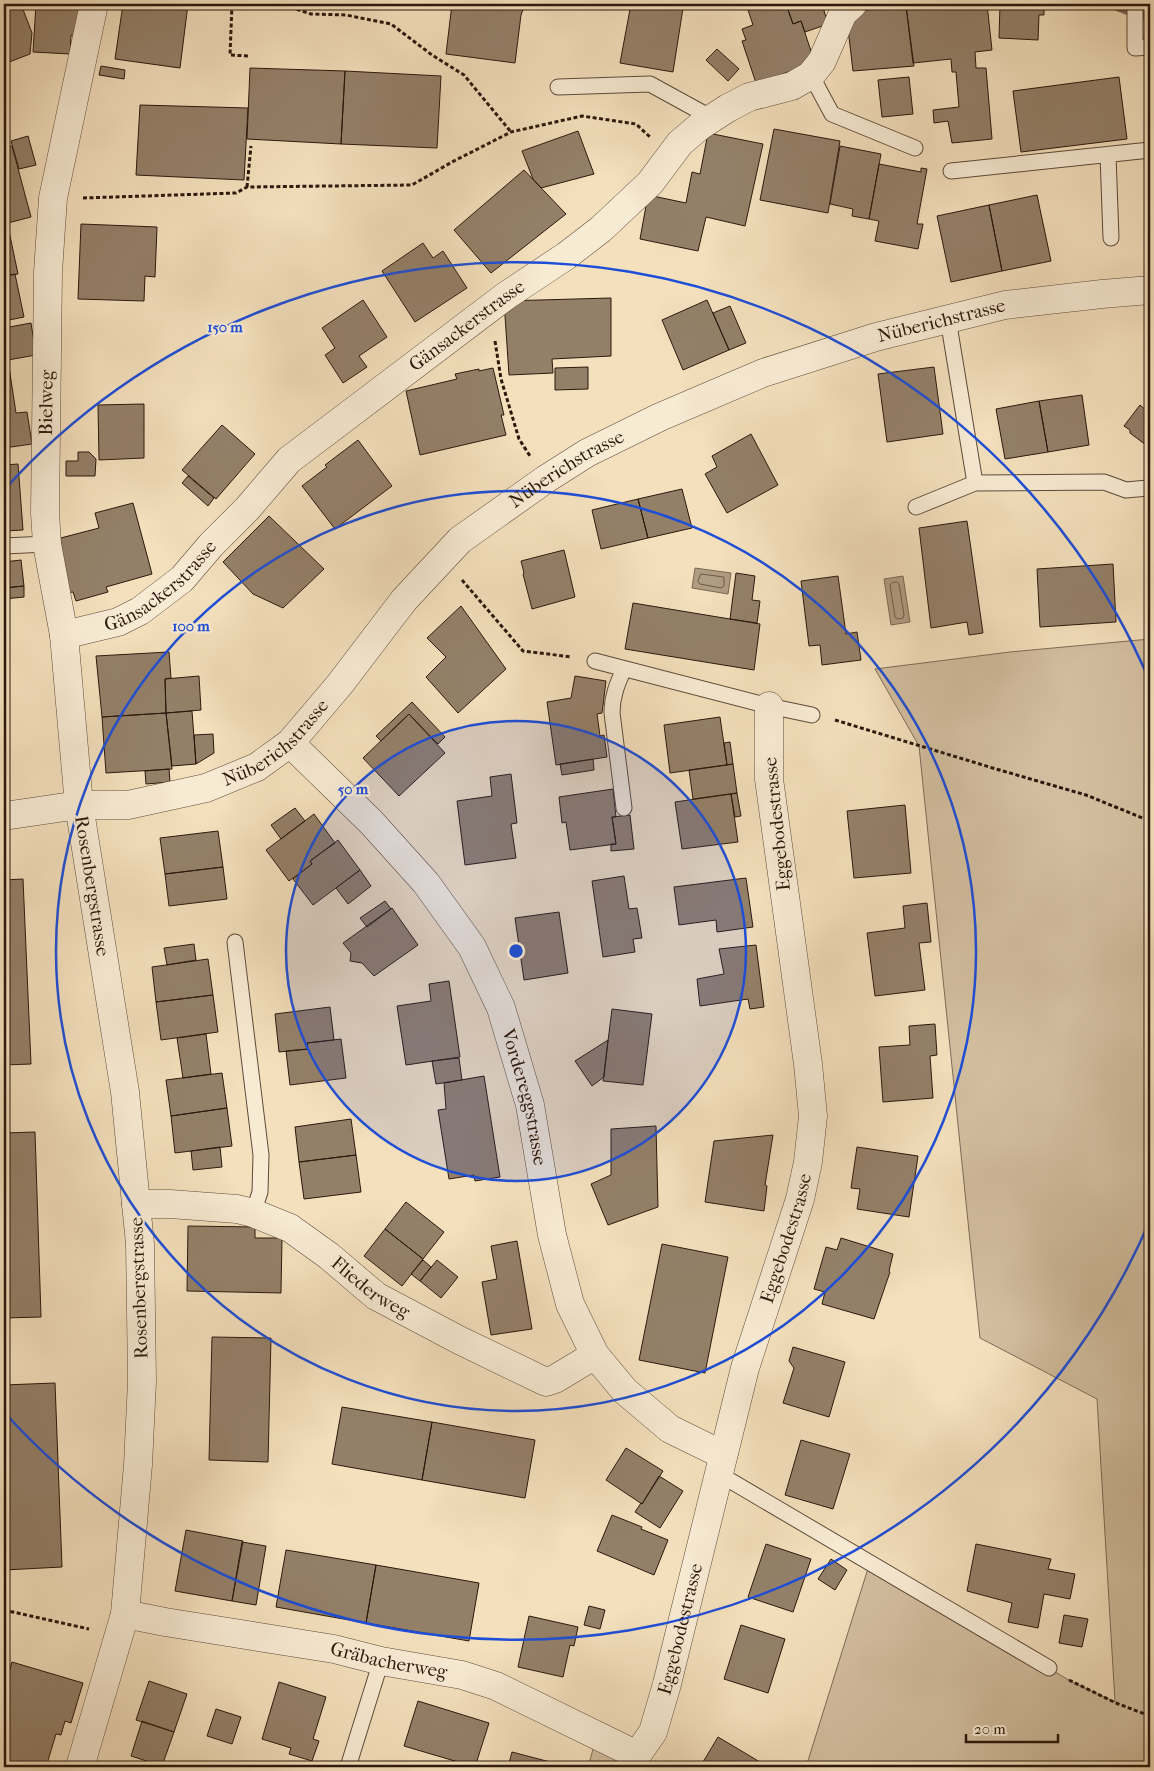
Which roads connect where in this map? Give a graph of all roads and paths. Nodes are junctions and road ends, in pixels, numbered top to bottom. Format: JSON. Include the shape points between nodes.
{"nodes":[{"id":1,"x":94,"y":4,"type":"edge"},
{"id":2,"x":232,"y":4,"type":"edge"},
{"id":3,"x":285,"y":4,"type":"edge"},
{"id":4,"x":853,"y":4,"type":"edge"},
{"id":5,"x":1135,"y":4,"type":"edge"},
{"id":6,"x":1150,"y":47,"type":"edge"},
{"id":7,"x":249,"y":56,"type":"dead end"},
{"id":8,"x":811,"y":75,"type":"junction"},
{"id":9,"x":558,"y":87,"type":"dead end"},
{"id":10,"x":712,"y":118,"type":"junction"},
{"id":11,"x":511,"y":132,"type":"junction"},
{"id":12,"x":251,"y":146,"type":"dead end"},
{"id":13,"x":915,"y":148,"type":"dead end"},
{"id":14,"x":1150,"y":150,"type":"edge"},
{"id":15,"x":1108,"y":155,"type":"junction"},
{"id":16,"x":670,"y":156,"type":"junction"},
{"id":17,"x":951,"y":171,"type":"dead end"},
{"id":18,"x":247,"y":187,"type":"junction"},
{"id":19,"x":53,"y":198,"type":"junction"},
{"id":20,"x":1111,"y":238,"type":"dead end"},
{"id":21,"x":1150,"y":290,"type":"edge"},
{"id":22,"x":489,"y":308,"type":"junction"},
{"id":23,"x":948,"y":319,"type":"junction"},
{"id":24,"x":546,"y":479,"type":"junction"},
{"id":25,"x":975,"y":483,"type":"junction"},
{"id":26,"x":1148,"y":488,"type":"dead end"},
{"id":27,"x":916,"y":507,"type":"dead end"},
{"id":28,"x":47,"y":544,"type":"junction"},
{"id":29,"x":4,"y":546,"type":"edge"},
{"id":30,"x":443,"y":558,"type":"junction"},
{"id":31,"x":64,"y":635,"type":"junction"},
{"id":32,"x":595,"y":660,"type":"joint"},
{"id":33,"x":624,"y":669,"type":"junction"},
{"id":34,"x":769,"y":706,"type":"junction"},
{"id":35,"x":812,"y":715,"type":"joint"},
{"id":36,"x":290,"y":743,"type":"junction"},
{"id":37,"x":80,"y":805,"type":"junction"},
{"id":38,"x":624,"y":808,"type":"dead end"},
{"id":39,"x":4,"y":816,"type":"edge"},
{"id":40,"x":1150,"y":821,"type":"edge"},
{"id":41,"x":234,"y":942,"type":"dead end"},
{"id":42,"x":136,"y":1204,"type":"junction"},
{"id":43,"x":253,"y":1212,"type":"junction"},
{"id":44,"x":595,"y":1355,"type":"junction"},
{"id":45,"x":721,"y":1464,"type":"junction"},
{"id":46,"x":4,"y":1610,"type":"edge"},
{"id":47,"x":122,"y":1625,"type":"junction"},
{"id":48,"x":381,"y":1661,"type":"junction"},
{"id":49,"x":1049,"y":1668,"type":"joint"},
{"id":50,"x":1150,"y":1716,"type":"edge"},
{"id":51,"x":637,"y":1755,"type":"joint"},
{"id":52,"x":80,"y":1767,"type":"edge"},
{"id":53,"x":348,"y":1767,"type":"edge"}],
"edges":[{"from":1,"to":19,"type":"street","name":"Bielweg"},
{"from":2,"to":7,"type":"path","via":[[230,55]]},
{"from":3,"to":11,"type":"path","via":[[311,14],[346,15],[391,24],[464,75]]},
{"from":4,"to":8,"type":"street","name":"Gänsackerstrasse","via":[[843,13],[822,62]]},
{"from":5,"to":6,"type":"lane","via":[[1135,48]]},
{"from":8,"to":10,"type":"street","name":"Gänsackerstrasse","via":[[792,86],[749,97]]},
{"from":8,"to":13,"type":"lane","via":[[832,114]]},
{"from":9,"to":10,"type":"lane","via":[[650,84]]},
{"from":10,"to":16,"type":"street","name":"Gänsackerstrasse"},
{"from":11,"to":16,"type":"path","via":[[582,116],[636,124]]},
{"from":11,"to":18,"type":"path","via":[[412,185]]},
{"from":12,"to":18,"type":"path"},
{"from":14,"to":15,"type":"lane"},
{"from":15,"to":17,"type":"lane"},
{"from":15,"to":20,"type":"lane"},
{"from":16,"to":22,"type":"street","name":"Gänsackerstrasse","via":[[650,183],[601,229]]},
{"from":18,"to":19,"type":"path","via":[[236,193]]},
{"from":19,"to":28,"type":"street","name":"Bielweg","via":[[48,272]]},
{"from":21,"to":23,"type":"street","name":"Nüberichstrasse","via":[[1005,305]]},
{"from":22,"to":24,"type":"path","via":[[501,379],[519,439]]},
{"from":22,"to":31,"type":"street","name":"Gänsackerstrasse","via":[[289,460],[182,579],[159,597],[118,622]]},
{"from":23,"to":24,"type":"street","name":"Nüberichstrasse","via":[[876,337],[763,373],[660,417],[587,453]]},
{"from":23,"to":25,"type":"lane"},
{"from":24,"to":30,"type":"street","name":"Nüberichstrasse","via":[[460,540]]},
{"from":25,"to":26,"type":"lane","via":[[1104,482],[1126,490]]},
{"from":25,"to":27,"type":"lane"},
{"from":28,"to":29,"type":"lane"},
{"from":28,"to":31,"type":"street","name":"Bielweg"},
{"from":30,"to":32,"type":"path","via":[[523,651]]},
{"from":30,"to":36,"type":"street","name":"Nüberichstrasse","via":[[404,600]]},
{"from":31,"to":37,"type":"street","name":"Bielweg"},
{"from":32,"to":33,"type":"lane"},
{"from":33,"to":34,"type":"lane"},
{"from":33,"to":38,"type":"lane","via":[[612,700]]},
{"from":34,"to":35,"type":"lane"},
{"from":34,"to":45,"type":"street","name":"Eggebodestrasse","via":[[769,779],[808,1064],[812,1116],[808,1162],[800,1199],[744,1368]]},
{"from":35,"to":40,"type":"path","via":[[1086,795]]},
{"from":36,"to":37,"type":"street","name":"Nüberichstrasse","via":[[257,767],[206,788],[128,804]]},
{"from":36,"to":44,"type":"street","name":"Vordereggstrasse","via":[[372,822],[426,883],[472,947],[501,1008],[530,1105],[552,1235],[570,1304]]},
{"from":37,"to":39,"type":"street","name":"Nüberichstrasse"},
{"from":37,"to":42,"type":"street","name":"Rosenbergstrasse","via":[[124,1092]]},
{"from":41,"to":43,"type":"lane","via":[[261,1155],[260,1192]]},
{"from":42,"to":43,"type":"street","name":"Fliederweg"},
{"from":42,"to":47,"type":"street","name":"Rosenbergstrasse","via":[[140,1244],[142,1382],[138,1465]]},
{"from":43,"to":44,"type":"street","name":"Fliederweg","via":[[290,1228],[376,1296],[398,1309],[546,1382]]},
{"from":44,"to":45,"type":"street","name":"Vordereggstrasse","via":[[625,1391],[670,1429]]},
{"from":45,"to":49,"type":"lane"},
{"from":45,"to":51,"type":"street","name":"Eggebodestrasse","via":[[667,1684],[652,1732]]},
{"from":46,"to":47,"type":"path"},
{"from":47,"to":48,"type":"street","name":"Gräbacherweg","via":[[165,1622],[334,1649]]},
{"from":47,"to":52,"type":"street","name":"Rosenbergstrasse"},
{"from":48,"to":51,"type":"street","name":"Gräbacherweg","via":[[462,1675],[496,1686]]},
{"from":48,"to":53,"type":"lane"},
{"from":49,"to":50,"type":"path","via":[[1072,1682]]}]}
